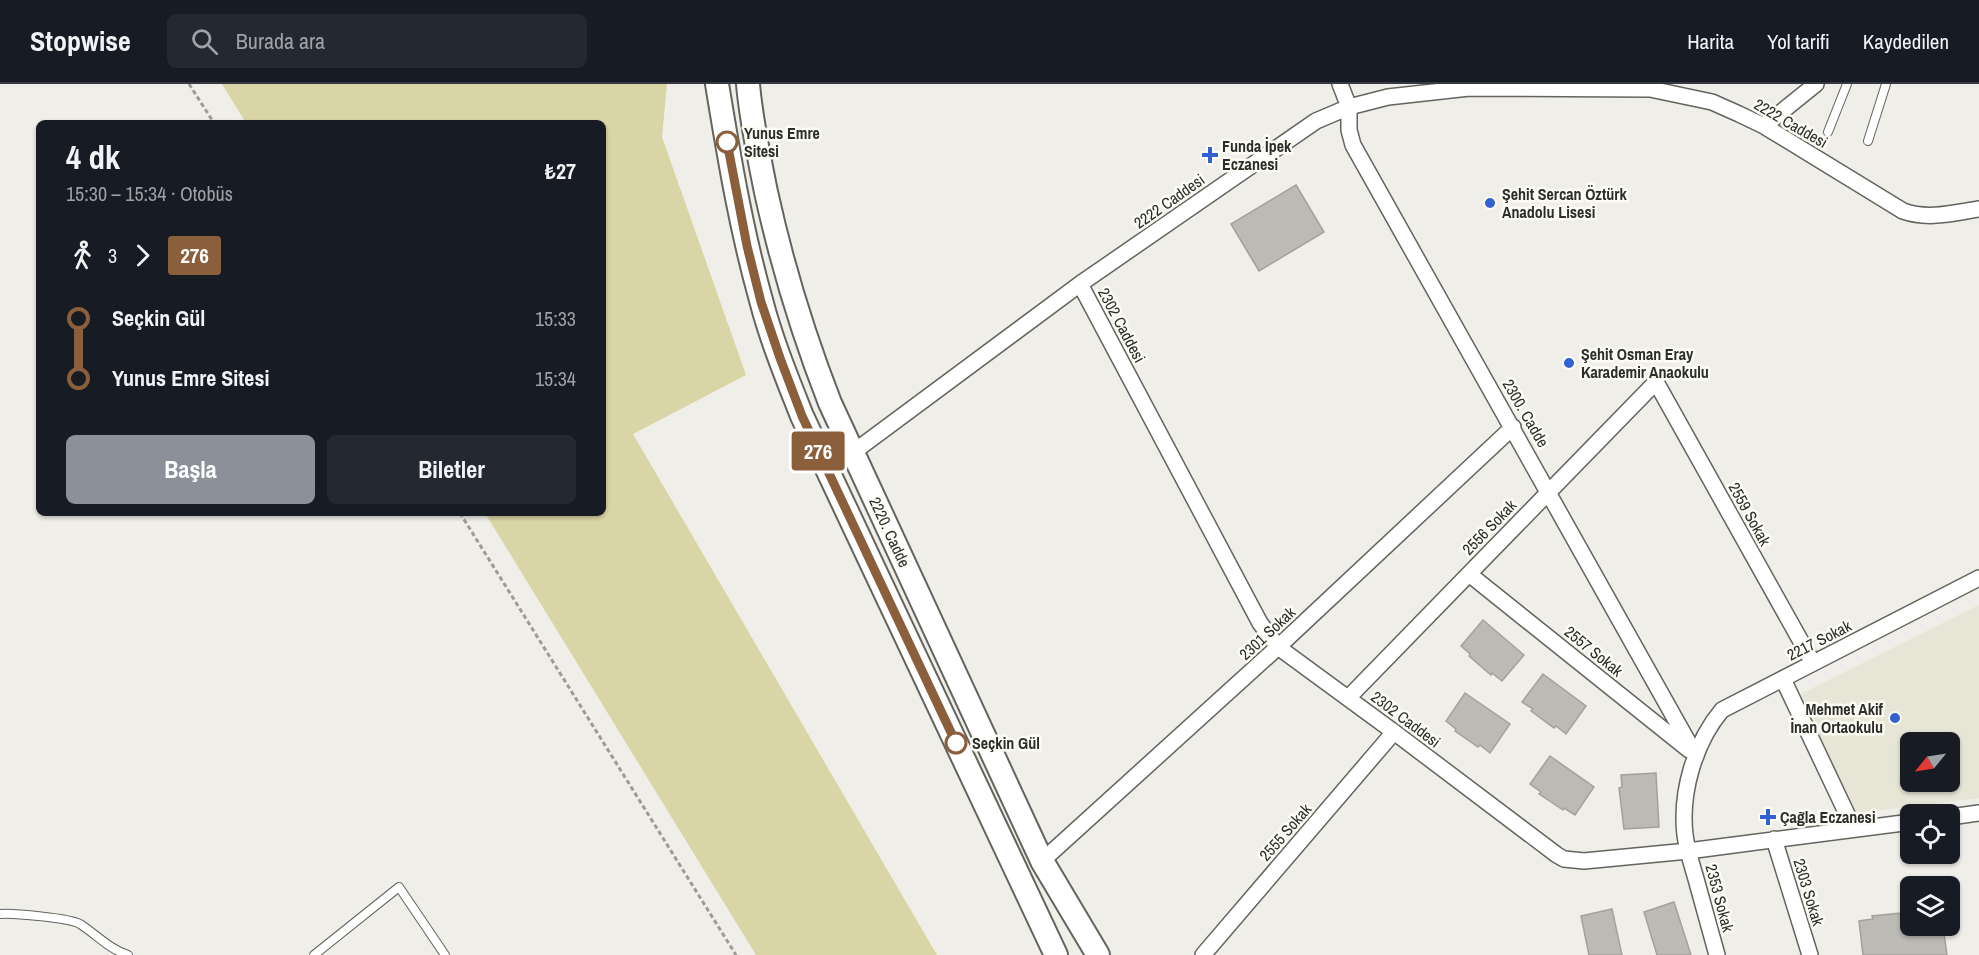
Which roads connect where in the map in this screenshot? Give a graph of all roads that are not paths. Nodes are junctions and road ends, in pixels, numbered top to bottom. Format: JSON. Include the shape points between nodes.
{"nodes":[{"id":1,"x":717,"y":84,"type":"edge"},
{"id":2,"x":748,"y":84,"type":"edge"},
{"id":3,"x":1340,"y":84,"type":"edge"},
{"id":4,"x":1816,"y":84,"type":"edge"},
{"id":5,"x":1847,"y":84,"type":"edge"},
{"id":6,"x":1886,"y":84,"type":"edge"},
{"id":7,"x":1469,"y":86,"type":"edge"},
{"id":8,"x":1349,"y":106,"type":"junction"},
{"id":9,"x":1764,"y":126,"type":"junction"},
{"id":10,"x":1828,"y":132,"type":"dead end"},
{"id":11,"x":1868,"y":141,"type":"dead end"},
{"id":12,"x":1979,"y":209,"type":"edge"},
{"id":13,"x":1080,"y":284,"type":"junction"},
{"id":14,"x":1656,"y":381,"type":"joint"},
{"id":15,"x":1513,"y":427,"type":"junction"},
{"id":16,"x":853,"y":452,"type":"junction"},
{"id":17,"x":828,"y":471,"type":"junction"},
{"id":18,"x":1549,"y":492,"type":"junction"},
{"id":19,"x":1469,"y":574,"type":"junction"},
{"id":20,"x":1979,"y":578,"type":"edge"},
{"id":21,"x":1278,"y":647,"type":"junction"},
{"id":22,"x":1813,"y":663,"type":"junction"},
{"id":23,"x":1783,"y":679,"type":"junction"},
{"id":24,"x":1348,"y":698,"type":"junction"},
{"id":25,"x":1394,"y":732,"type":"junction"},
{"id":26,"x":1696,"y":756,"type":"junction"},
{"id":27,"x":1979,"y":813,"type":"edge"},
{"id":28,"x":1960,"y":816,"type":"edge"},
{"id":29,"x":1900,"y":823,"type":"edge"},
{"id":30,"x":1854,"y":829,"type":"junction"},
{"id":31,"x":1774,"y":840,"type":"junction"},
{"id":32,"x":1688,"y":850,"type":"junction"},
{"id":33,"x":1042,"y":861,"type":"junction"},
{"id":34,"x":0,"y":914,"type":"edge"},
{"id":35,"x":128,"y":955,"type":"edge"},
{"id":36,"x":314,"y":955,"type":"edge"},
{"id":37,"x":445,"y":955,"type":"edge"},
{"id":38,"x":1056,"y":955,"type":"edge"},
{"id":39,"x":1098,"y":955,"type":"edge"},
{"id":40,"x":1203,"y":955,"type":"edge"},
{"id":41,"x":1716,"y":955,"type":"edge"},
{"id":42,"x":1810,"y":955,"type":"edge"}],
"edges":[{"from":1,"to":17,"type":"street","name":"2220. Cadde","via":[[736,197],[761,302],[802,416]]},
{"from":2,"to":16,"type":"street","name":"2220. Cadde","via":[[761,166],[791,291],[812,356]]},
{"from":3,"to":8,"type":"street","name":"2300. Cadde"},
{"from":4,"to":9,"type":"street"},
{"from":5,"to":10,"type":"lane"},
{"from":6,"to":11,"type":"lane"},
{"from":7,"to":8,"type":"street","name":"2222 Caddesi"},
{"from":7,"to":9,"type":"street","name":"2222 Caddesi","via":[[1650,89],[1712,102]]},
{"from":8,"to":13,"type":"street","name":"2222 Caddesi","via":[[1316,121]]},
{"from":8,"to":15,"type":"street","name":"2300. Cadde","via":[[1353,145]]},
{"from":9,"to":12,"type":"street","name":"2222 Caddesi","via":[[1903,211],[1930,216]]},
{"from":13,"to":16,"type":"street","name":"2222 Caddesi"},
{"from":13,"to":21,"type":"street","name":"2302 Caddesi","via":[[1260,623]]},
{"from":14,"to":18,"type":"street","name":"2556 Sokak"},
{"from":14,"to":22,"type":"street","name":"2559 Sokak"},
{"from":15,"to":18,"type":"street","name":"2300. Cadde"},
{"from":15,"to":21,"type":"street","name":"2301 Sokak"},
{"from":16,"to":17,"type":"street","name":"2222 Caddesi"},
{"from":16,"to":33,"type":"street","name":"2220. Cadde"},
{"from":17,"to":38,"type":"street","name":"2220. Cadde"},
{"from":18,"to":19,"type":"street","name":"2556 Sokak"},
{"from":18,"to":26,"type":"street","name":"2300. Cadde"},
{"from":19,"to":24,"type":"street","name":"2556 Sokak"},
{"from":19,"to":26,"type":"street","name":"2557 Sokak"},
{"from":20,"to":22,"type":"street","name":"2217 Sokak"},
{"from":21,"to":24,"type":"street","name":"2302 Caddesi"},
{"from":21,"to":33,"type":"street","name":"2301 Sokak"},
{"from":22,"to":23,"type":"street","name":"2217 Sokak"},
{"from":23,"to":26,"type":"street","name":"2217 Sokak","via":[[1722,710],[1711,723]]},
{"from":23,"to":30,"type":"street"},
{"from":24,"to":25,"type":"street","name":"2302 Caddesi"},
{"from":25,"to":32,"type":"street","name":"2302 Caddesi","via":[[1564,859],[1584,861]]},
{"from":25,"to":40,"type":"street","name":"2555 Sokak"},
{"from":26,"to":32,"type":"street","name":"2217 Sokak","via":[[1685,807]]},
{"from":27,"to":28,"type":"street"},
{"from":29,"to":30,"type":"street","name":"2302 Caddesi"},
{"from":30,"to":31,"type":"street","name":"2302 Caddesi"},
{"from":31,"to":32,"type":"street","name":"2302 Caddesi"},
{"from":31,"to":42,"type":"street","name":"2303 Sokak"},
{"from":32,"to":41,"type":"street","name":"2353 Sokak"},
{"from":33,"to":39,"type":"street","name":"2220. Cadde"},
{"from":34,"to":35,"type":"lane","via":[[79,923]]},
{"from":36,"to":37,"type":"lane","via":[[399,887]]}]}
